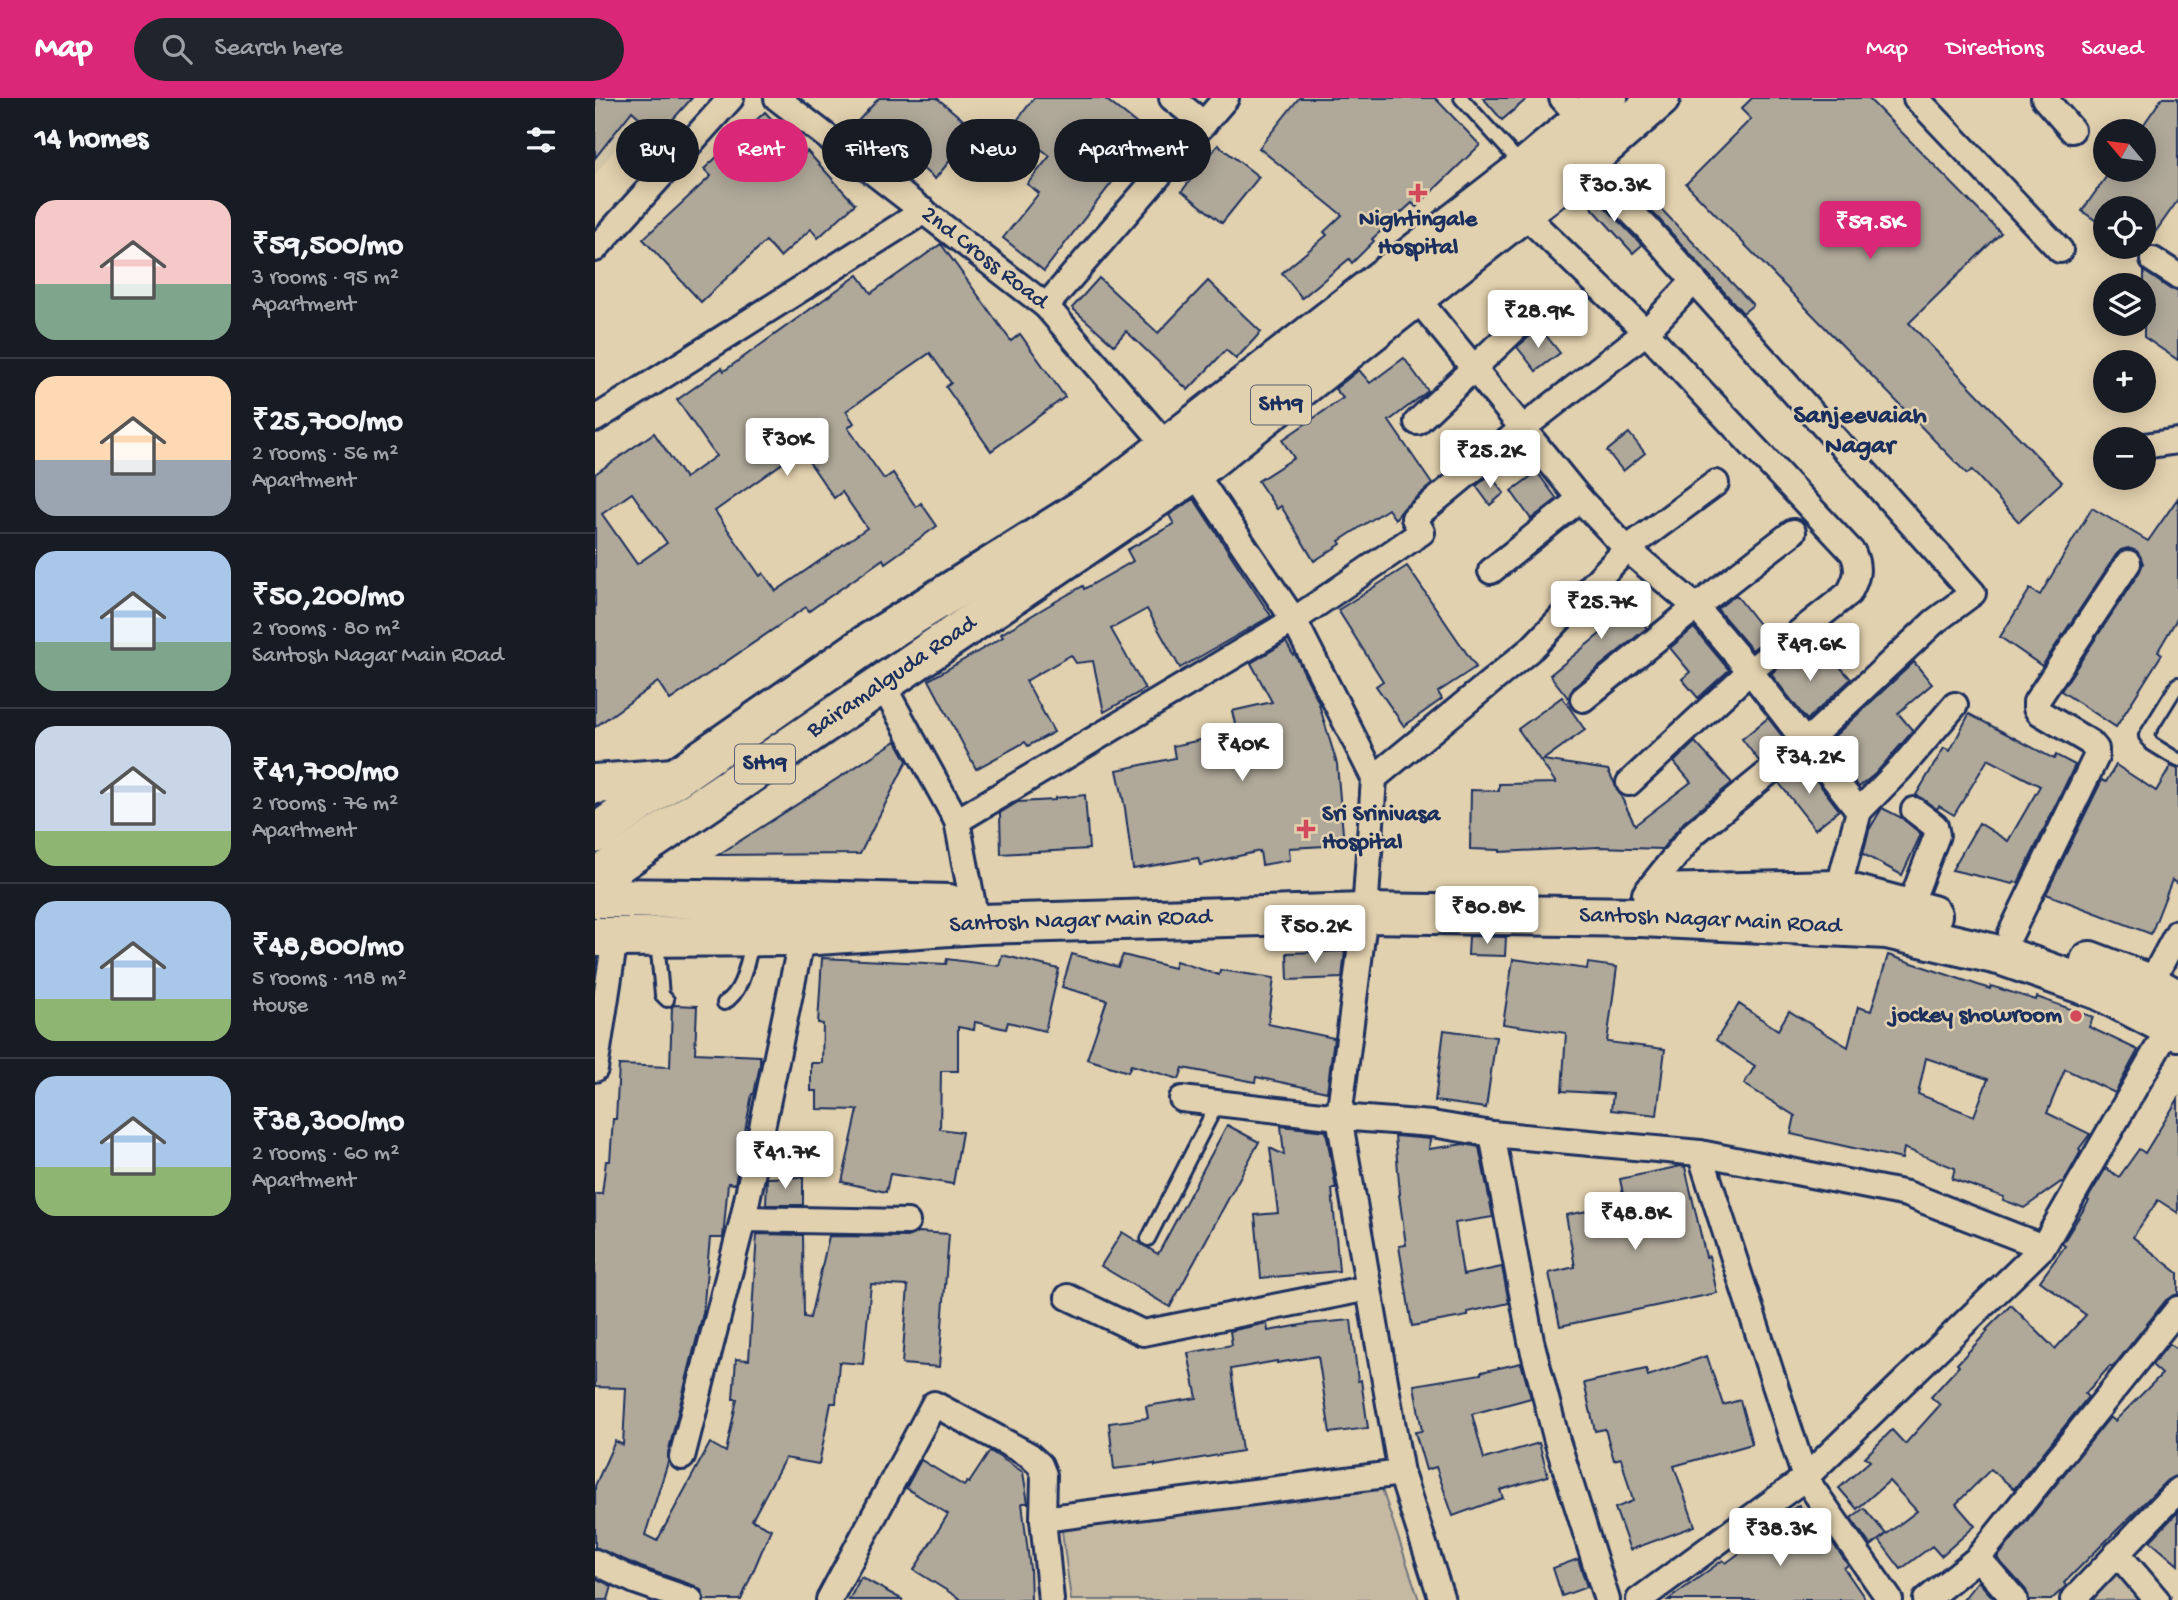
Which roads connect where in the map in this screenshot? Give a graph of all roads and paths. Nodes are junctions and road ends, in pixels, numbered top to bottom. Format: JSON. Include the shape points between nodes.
{"nodes":[{"id":1,"x":731,"y":98,"type":"edge"},
{"id":2,"x":777,"y":98,"type":"edge"},
{"id":3,"x":1172,"y":98,"type":"edge"},
{"id":4,"x":1226,"y":98,"type":"edge"},
{"id":5,"x":1461,"y":98,"type":"edge"},
{"id":6,"x":1660,"y":98,"type":"edge"},
{"id":7,"x":1916,"y":98,"type":"edge"},
{"id":8,"x":2044,"y":98,"type":"edge"},
{"id":9,"x":1584,"y":105,"type":"edge"},
{"id":10,"x":1198,"y":119,"type":"edge"},
{"id":11,"x":1208,"y":119,"type":"edge"},
{"id":12,"x":2072,"y":130,"type":"dead end"},
{"id":13,"x":1584,"y":164,"type":"junction"},
{"id":14,"x":1525,"y":168,"type":"junction"},
{"id":15,"x":1153,"y":182,"type":"edge"},
{"id":16,"x":924,"y":211,"type":"junction"},
{"id":17,"x":1522,"y":212,"type":"junction"},
{"id":18,"x":595,"y":249,"type":"edge"},
{"id":19,"x":2060,"y":250,"type":"dead end"},
{"id":20,"x":2153,"y":260,"type":"dead end"},
{"id":21,"x":2178,"y":276,"type":"edge"},
{"id":22,"x":1693,"y":282,"type":"junction"},
{"id":23,"x":1416,"y":297,"type":"junction"},
{"id":24,"x":1045,"y":306,"type":"junction"},
{"id":25,"x":1537,"y":309,"type":"dead end"},
{"id":26,"x":1646,"y":332,"type":"junction"},
{"id":27,"x":1473,"y":368,"type":"junction"},
{"id":28,"x":595,"y":419,"type":"edge"},
{"id":29,"x":1417,"y":422,"type":"dead end"},
{"id":30,"x":1523,"y":428,"type":"junction"},
{"id":31,"x":2178,"y":440,"type":"edge"},
{"id":32,"x":2156,"y":444,"type":"edge"},
{"id":33,"x":1165,"y":447,"type":"junction"},
{"id":34,"x":1194,"y":472,"type":"junction"},
{"id":35,"x":1716,"y":483,"type":"dead end"},
{"id":36,"x":1580,"y":499,"type":"junction"},
{"id":37,"x":1110,"y":511,"type":"junction"},
{"id":38,"x":1793,"y":532,"type":"dead end"},
{"id":39,"x":1627,"y":548,"type":"junction"},
{"id":40,"x":2128,"y":564,"type":"dead end"},
{"id":41,"x":1491,"y":571,"type":"dead end"},
{"id":42,"x":1696,"y":607,"type":"junction"},
{"id":43,"x":1294,"y":621,"type":"junction"},
{"id":44,"x":1750,"y":671,"type":"junction"},
{"id":45,"x":882,"y":684,"type":"junction"},
{"id":46,"x":2178,"y":684,"type":"edge"},
{"id":47,"x":1583,"y":699,"type":"dead end"},
{"id":48,"x":1955,"y":705,"type":"dead end"},
{"id":49,"x":1807,"y":742,"type":"junction"},
{"id":50,"x":2178,"y":760,"type":"edge"},
{"id":51,"x":674,"y":778,"type":"junction"},
{"id":52,"x":1374,"y":778,"type":"junction"},
{"id":53,"x":1629,"y":783,"type":"dead end"},
{"id":54,"x":595,"y":784,"type":"edge"},
{"id":55,"x":1914,"y":810,"type":"dead end"},
{"id":56,"x":1859,"y":811,"type":"junction"},
{"id":57,"x":957,"y":821,"type":"junction"},
{"id":58,"x":595,"y":834,"type":"edge"},
{"id":59,"x":595,"y":879,"type":"edge"},
{"id":60,"x":1838,"y":890,"type":"junction"},
{"id":61,"x":1645,"y":894,"type":"junction"},
{"id":62,"x":595,"y":898,"type":"edge"},
{"id":63,"x":1365,"y":903,"type":"junction"},
{"id":64,"x":973,"y":905,"type":"junction"},
{"id":65,"x":1909,"y":908,"type":"junction"},
{"id":66,"x":2178,"y":932,"type":"edge"},
{"id":67,"x":2011,"y":933,"type":"junction"},
{"id":68,"x":754,"y":936,"type":"junction"},
{"id":69,"x":802,"y":936,"type":"junction"},
{"id":70,"x":657,"y":937,"type":"junction"},
{"id":71,"x":605,"y":938,"type":"edge"},
{"id":72,"x":667,"y":1000,"type":"dead end"},
{"id":73,"x":725,"y":1003,"type":"dead end"},
{"id":74,"x":2171,"y":1011,"type":"edge"},
{"id":75,"x":595,"y":1069,"type":"edge"},
{"id":76,"x":1182,"y":1099,"type":"dead end"},
{"id":77,"x":1217,"y":1104,"type":"junction"},
{"id":78,"x":1339,"y":1118,"type":"junction"},
{"id":79,"x":1492,"y":1133,"type":"junction"},
{"id":80,"x":1700,"y":1153,"type":"junction"},
{"id":81,"x":743,"y":1219,"type":"junction"},
{"id":82,"x":907,"y":1222,"type":"dead end"},
{"id":83,"x":1148,"y":1238,"type":"dead end"},
{"id":84,"x":2043,"y":1247,"type":"junction"},
{"id":85,"x":1369,"y":1288,"type":"junction"},
{"id":86,"x":1068,"y":1297,"type":"dead end"},
{"id":87,"x":2178,"y":1309,"type":"edge"},
{"id":88,"x":682,"y":1457,"type":"dead end"},
{"id":89,"x":1401,"y":1473,"type":"junction"},
{"id":90,"x":1805,"y":1478,"type":"junction"},
{"id":91,"x":2178,"y":1490,"type":"edge"},
{"id":92,"x":1043,"y":1519,"type":"junction"},
{"id":93,"x":2117,"y":1553,"type":"junction"},
{"id":94,"x":1978,"y":1558,"type":"junction"},
{"id":95,"x":595,"y":1562,"type":"edge"},
{"id":96,"x":690,"y":1600,"type":"edge"},
{"id":97,"x":829,"y":1600,"type":"edge"},
{"id":98,"x":1051,"y":1600,"type":"edge"},
{"id":99,"x":1442,"y":1600,"type":"edge"},
{"id":100,"x":1607,"y":1600,"type":"edge"},
{"id":101,"x":1639,"y":1600,"type":"edge"},
{"id":102,"x":1891,"y":1600,"type":"edge"},
{"id":103,"x":1926,"y":1600,"type":"edge"},
{"id":104,"x":2015,"y":1600,"type":"edge"},
{"id":105,"x":2073,"y":1600,"type":"edge"},
{"id":106,"x":2157,"y":1600,"type":"edge"}],
"edges":[{"from":1,"to":18,"type":"street"},
{"from":2,"to":16,"type":"street","name":"2nd Cross Road"},
{"from":3,"to":10,"type":"street"},
{"from":4,"to":11,"type":"street"},
{"from":5,"to":14,"type":"lane"},
{"from":6,"to":13,"type":"main road","name":"Bairamalguda Road","number":"SH19"},
{"from":7,"to":19,"type":"street"},
{"from":8,"to":12,"type":"street"},
{"from":9,"to":14,"type":"main road","name":"Bairamalguda Road","number":"SH19"},
{"from":13,"to":17,"type":"main road","name":"Bairamalguda Road","number":"SH19"},
{"from":13,"to":22,"type":"street"},
{"from":14,"to":33,"type":"main road","name":"Bairamalguda Road","number":"SH19"},
{"from":15,"to":24,"type":"street"},
{"from":16,"to":24,"type":"street","name":"2nd Cross Road"},
{"from":16,"to":28,"type":"street"},
{"from":17,"to":23,"type":"main road","name":"Bairamalguda Road","number":"SH19"},
{"from":17,"to":26,"type":"street"},
{"from":20,"to":21,"type":"street"},
{"from":22,"to":26,"type":"street"},
{"from":22,"to":49,"type":"street","via":[[1973,593],[1934,622]]},
{"from":23,"to":27,"type":"street"},
{"from":23,"to":34,"type":"main road","name":"Bairamalguda Road","number":"SH19"},
{"from":24,"to":33,"type":"street","name":"2nd Cross Road"},
{"from":25,"to":27,"type":"street"},
{"from":26,"to":30,"type":"street"},
{"from":26,"to":44,"type":"street","via":[[1853,553],[1859,566],[1849,593]]},
{"from":27,"to":29,"type":"street"},
{"from":27,"to":30,"type":"street"},
{"from":30,"to":36,"type":"street"},
{"from":30,"to":43,"type":"street","via":[[1414,518],[1422,532]]},
{"from":31,"to":32,"type":"street"},
{"from":33,"to":37,"type":"main road","name":"Bairamalguda Road","number":"SH19"},
{"from":34,"to":37,"type":"main road","name":"Bairamalguda Road","number":"SH19"},
{"from":34,"to":43,"type":"street"},
{"from":35,"to":39,"type":"street"},
{"from":36,"to":39,"type":"street"},
{"from":36,"to":41,"type":"street"},
{"from":37,"to":45,"type":"main road","name":"Bairamalguda Road","number":"SH19"},
{"from":37,"to":51,"type":"main road","name":"Bairamalguda Road","number":"SH19","via":[[913,613]]},
{"from":38,"to":42,"type":"street"},
{"from":39,"to":42,"type":"street"},
{"from":39,"to":52,"type":"street","via":[[1532,648]]},
{"from":40,"to":67,"type":"street","via":[[2036,702],[2039,712],[2091,743],[2096,757]]},
{"from":42,"to":44,"type":"street"},
{"from":42,"to":47,"type":"street"},
{"from":43,"to":52,"type":"street"},
{"from":43,"to":57,"type":"street"},
{"from":44,"to":49,"type":"street"},
{"from":44,"to":53,"type":"street"},
{"from":45,"to":57,"type":"street"},
{"from":45,"to":59,"type":"main road","name":"Bairamalguda Road","number":"SH19"},
{"from":46,"to":50,"type":"lane","via":[[2146,736]]},
{"from":48,"to":56,"type":"street"},
{"from":49,"to":56,"type":"street"},
{"from":49,"to":61,"type":"street","via":[[1694,833]]},
{"from":51,"to":54,"type":"main road"},
{"from":51,"to":58,"type":"main road","name":"Bairamalguda Road"},
{"from":52,"to":63,"type":"street"},
{"from":55,"to":65,"type":"street","via":[[1935,827],[1937,835]]},
{"from":56,"to":60,"type":"street"},
{"from":57,"to":64,"type":"street"},
{"from":60,"to":61,"type":"main road","name":"Santosh Nagar Main ROad"},
{"from":60,"to":65,"type":"main road","name":"Santosh Nagar Main ROad"},
{"from":61,"to":63,"type":"main road","name":"Santosh Nagar Main ROad"},
{"from":62,"to":64,"type":"main road","name":"Santosh Nagar Main ROad"},
{"from":63,"to":64,"type":"main road","name":"Santosh Nagar Main ROad","via":[[1041,901]]},
{"from":63,"to":69,"type":"main road","name":"Santosh Nagar Main ROad"},
{"from":63,"to":74,"type":"main road","name":"Santosh Nagar Main ROad","via":[[1887,929],[2003,956]]},
{"from":63,"to":78,"type":"street"},
{"from":65,"to":67,"type":"main road","name":"Santosh Nagar Main ROad"},
{"from":66,"to":74,"type":"street"},
{"from":67,"to":74,"type":"main road","name":"Santosh Nagar Main ROad"},
{"from":68,"to":69,"type":"main road","name":"Santosh Nagar Main ROad"},
{"from":68,"to":70,"type":"main road","name":"Santosh Nagar Main ROad"},
{"from":68,"to":73,"type":"lane","via":[[738,991]]},
{"from":69,"to":81,"type":"street"},
{"from":70,"to":71,"type":"main road","name":"Santosh Nagar Main ROad"},
{"from":70,"to":72,"type":"lane","via":[[662,995]]},
{"from":71,"to":75,"type":"street"},
{"from":74,"to":84,"type":"street"},
{"from":76,"to":77,"type":"street"},
{"from":77,"to":78,"type":"street"},
{"from":77,"to":83,"type":"lane"},
{"from":78,"to":79,"type":"street"},
{"from":78,"to":85,"type":"street"},
{"from":79,"to":80,"type":"street"},
{"from":79,"to":100,"type":"street","via":[[1531,1341]]},
{"from":80,"to":84,"type":"street","via":[[1907,1194]]},
{"from":80,"to":90,"type":"street"},
{"from":81,"to":82,"type":"street"},
{"from":81,"to":88,"type":"street"},
{"from":84,"to":90,"type":"street"},
{"from":85,"to":86,"type":"street","via":[[1143,1333]]},
{"from":85,"to":89,"type":"street"},
{"from":87,"to":94,"type":"street"},
{"from":89,"to":92,"type":"street"},
{"from":89,"to":99,"type":"street"},
{"from":90,"to":101,"type":"street"},
{"from":90,"to":102,"type":"street"},
{"from":91,"to":93,"type":"street"},
{"from":92,"to":97,"type":"street","via":[[1045,1483],[1040,1465],[934,1404]]},
{"from":92,"to":98,"type":"street"},
{"from":93,"to":105,"type":"street"},
{"from":93,"to":106,"type":"street"},
{"from":94,"to":103,"type":"street"},
{"from":94,"to":104,"type":"street"},
{"from":95,"to":96,"type":"street"}]}
